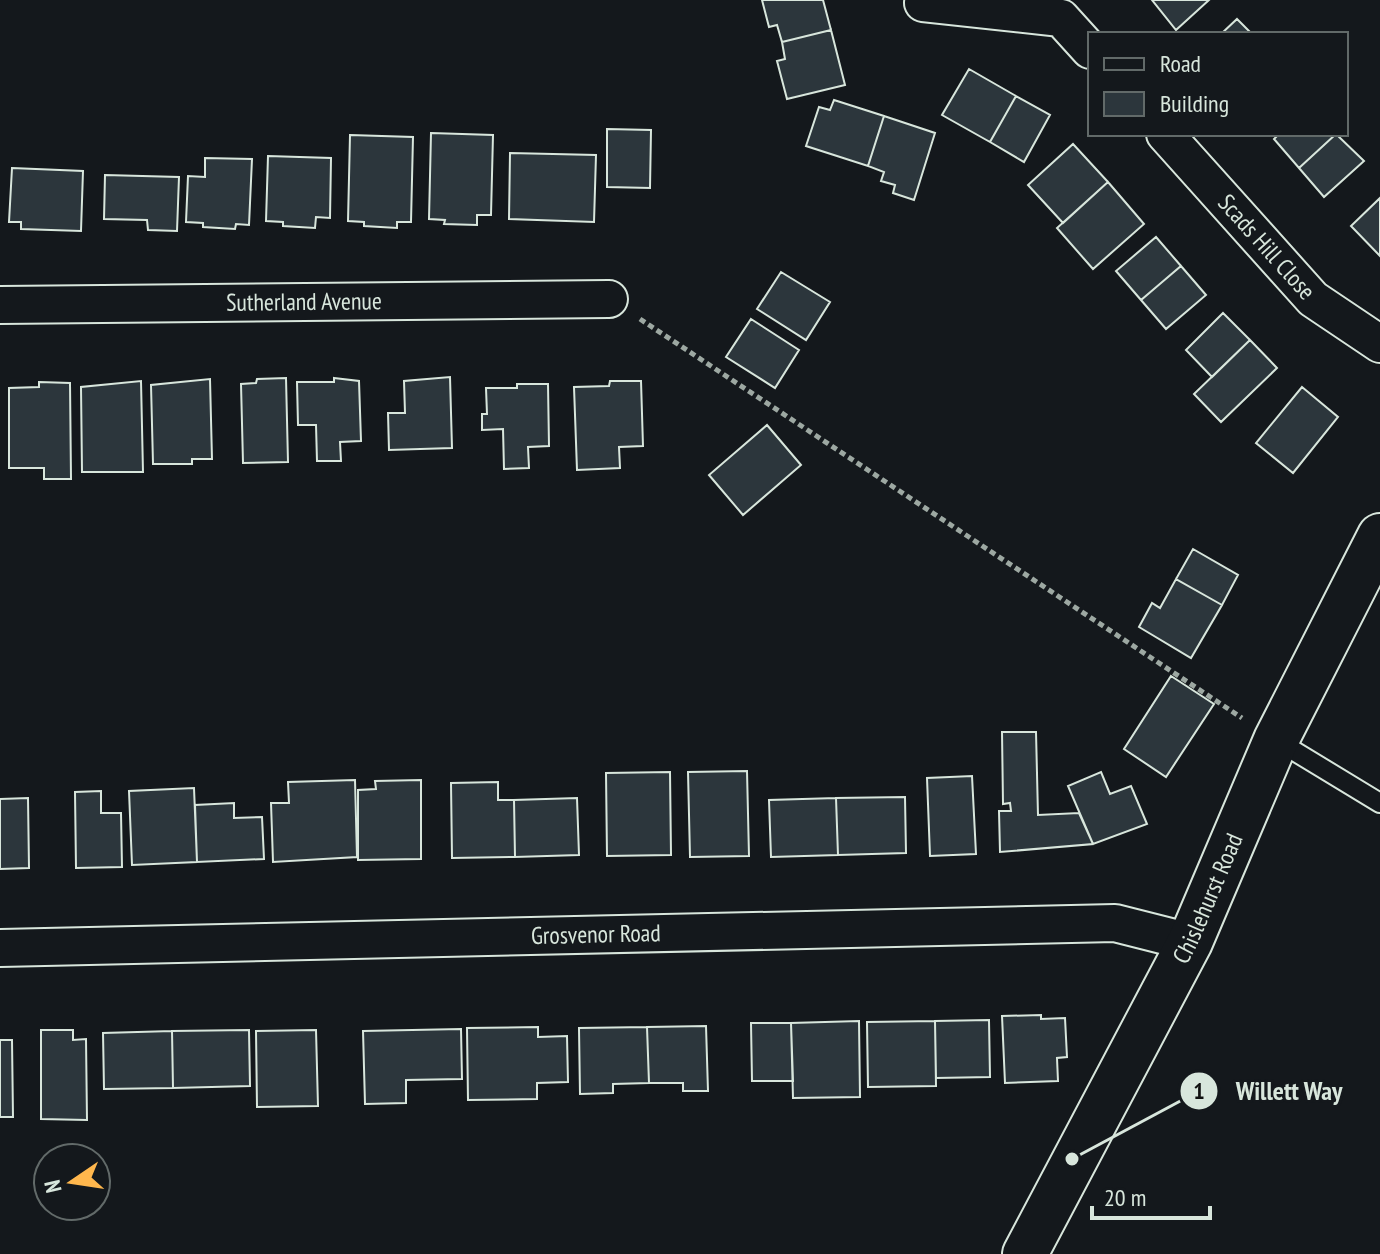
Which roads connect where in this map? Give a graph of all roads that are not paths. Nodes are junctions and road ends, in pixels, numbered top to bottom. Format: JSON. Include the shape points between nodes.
{"nodes":[{"id":1,"x":923,"y":3,"type":"dead end"},
{"id":2,"x":1088,"y":48,"type":"edge"},
{"id":3,"x":1167,"y":136,"type":"edge"},
{"id":4,"x":609,"y":299,"type":"road end"},
{"id":5,"x":0,"y":305,"type":"edge"},
{"id":6,"x":1380,"y":344,"type":"edge"},
{"id":7,"x":1380,"y":536,"type":"edge"},
{"id":8,"x":1276,"y":740,"type":"junction"},
{"id":9,"x":1380,"y":803,"type":"edge"},
{"id":10,"x":1190,"y":942,"type":"junction"},
{"id":11,"x":0,"y":948,"type":"edge"},
{"id":12,"x":1025,"y":1254,"type":"edge"}],
"edges":[{"from":1,"to":2,"type":"street","via":[[1061,18]]},
{"from":3,"to":6,"type":"street","name":"Scads Hill Close","via":[[1313,299]]},
{"from":4,"to":5,"type":"street","name":"Sutherland Avenue"},
{"from":7,"to":8,"type":"main road","name":"Chislehurst Road"},
{"from":8,"to":9,"type":"lane"},
{"from":8,"to":10,"type":"main road","name":"Chislehurst Road"},
{"from":10,"to":11,"type":"street","name":"Grosvenor Road","via":[[1115,923]]},
{"from":10,"to":12,"type":"main road","name":"Chislehurst Road"}]}
